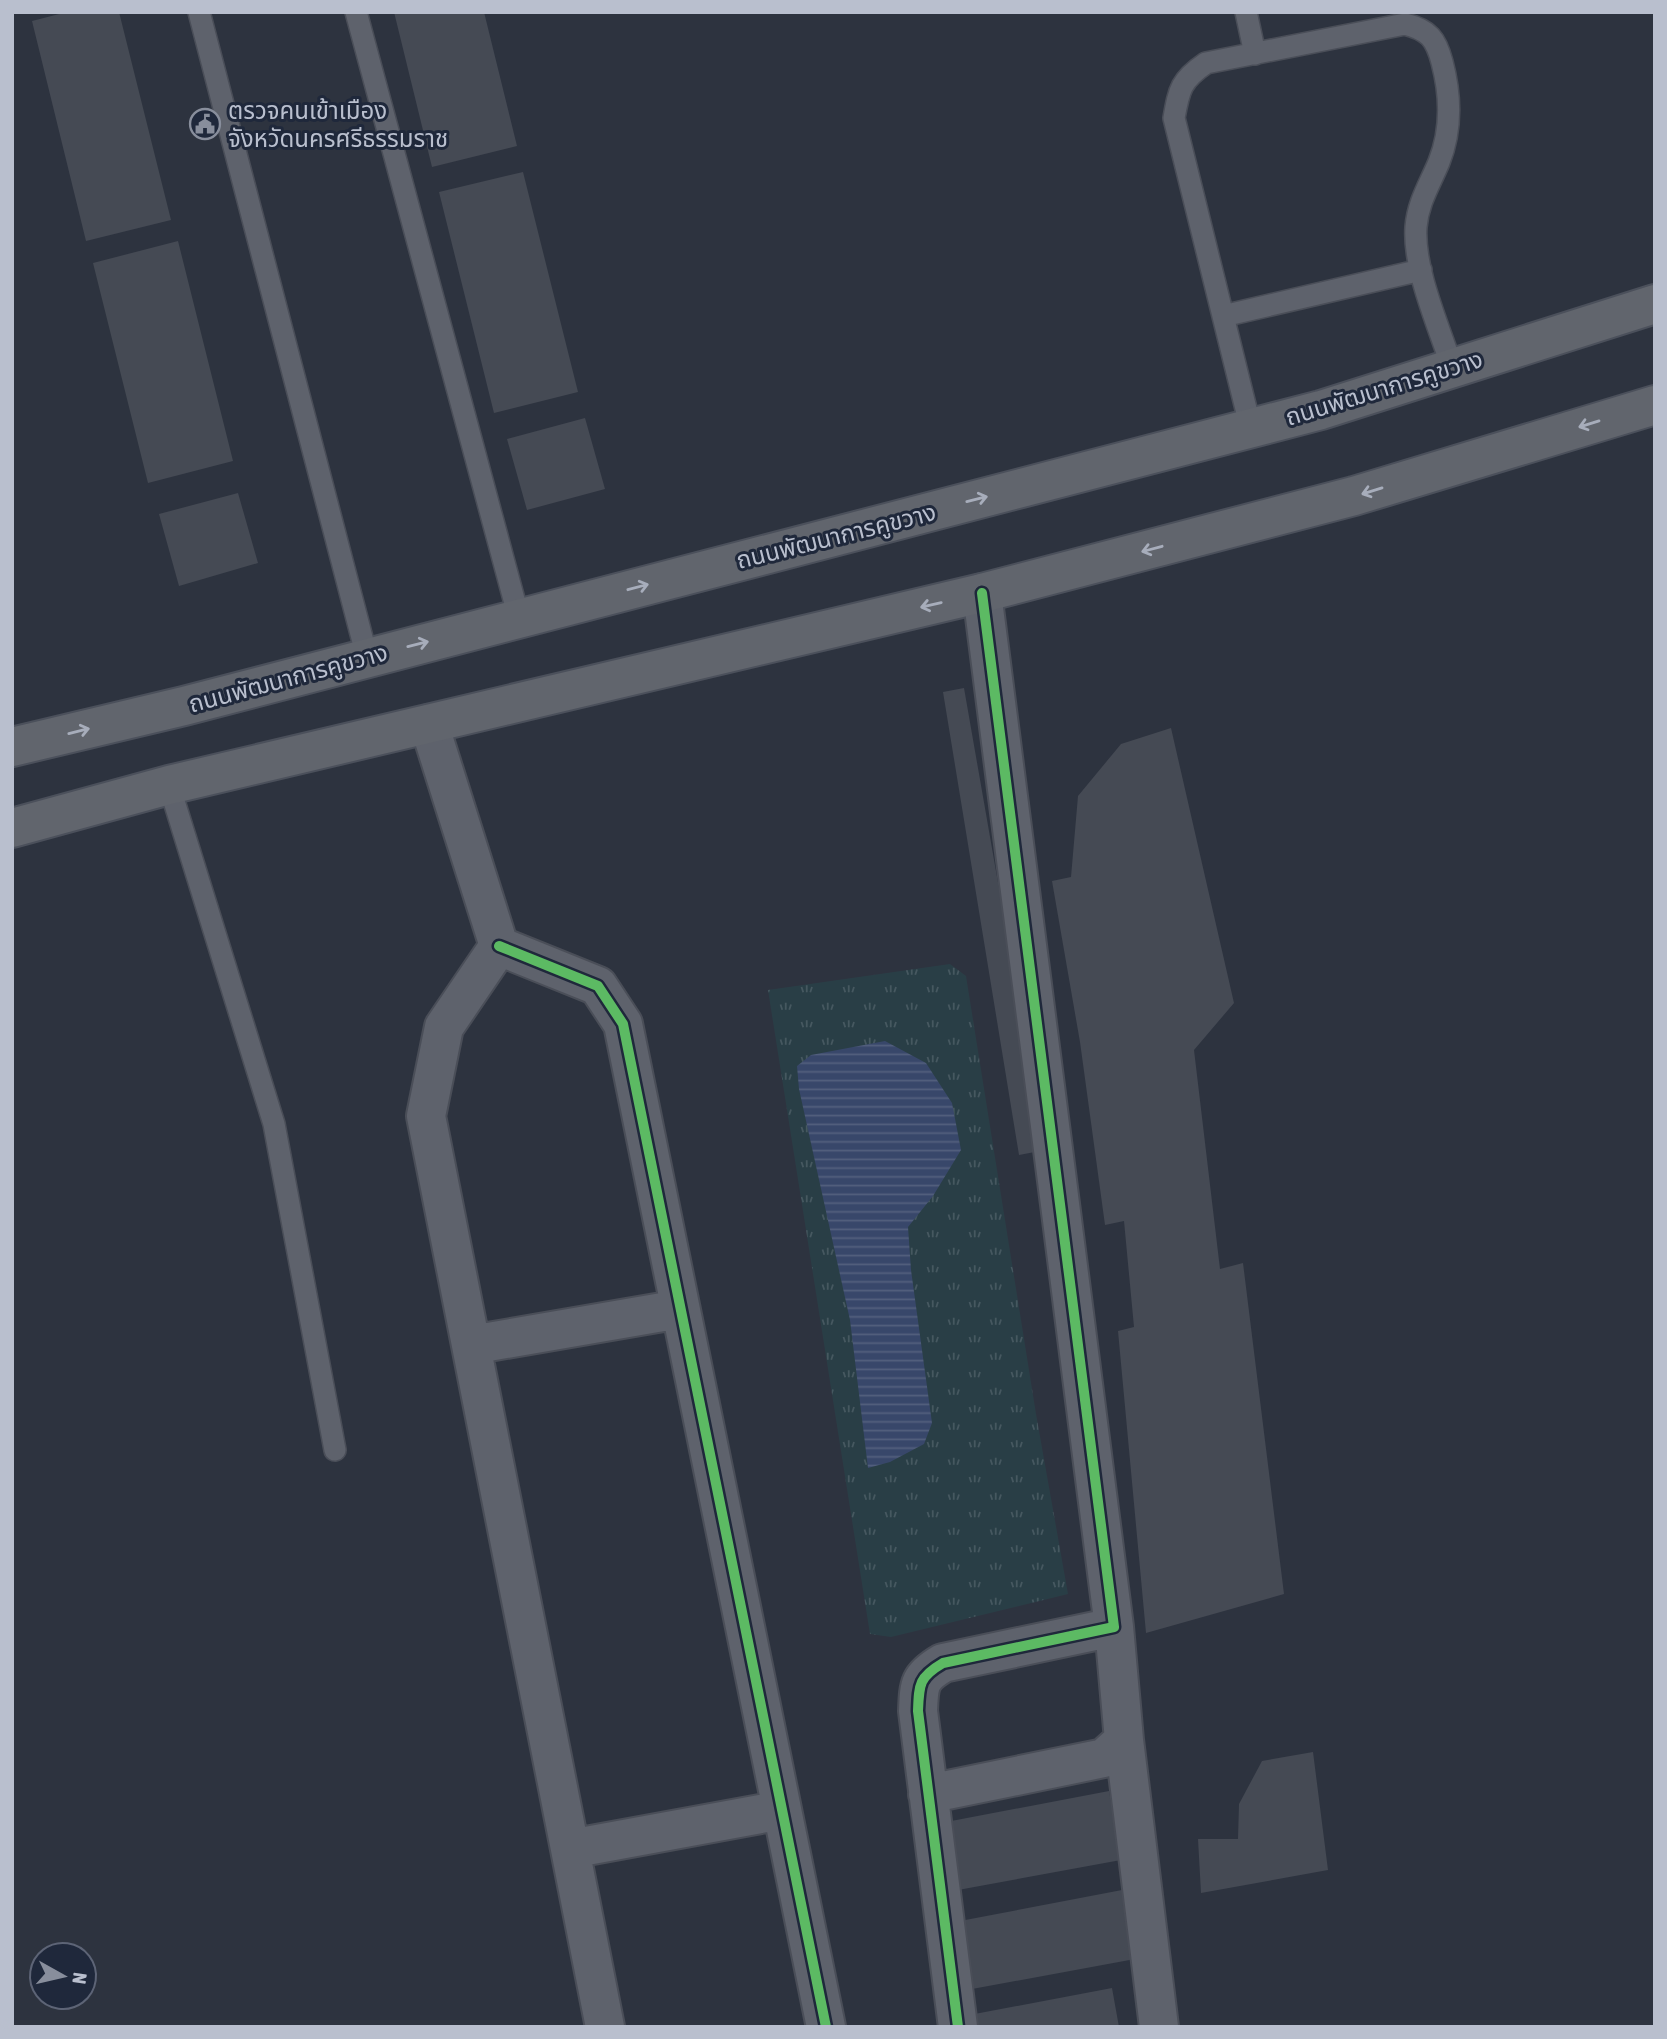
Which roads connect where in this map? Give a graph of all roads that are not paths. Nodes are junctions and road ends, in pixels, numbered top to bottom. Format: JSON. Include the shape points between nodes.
{"nodes":[{"id":1,"x":199,"y":12,"type":"edge"},
{"id":2,"x":356,"y":12,"type":"edge"},
{"id":3,"x":1246,"y":12,"type":"edge"},
{"id":4,"x":1255,"y":54,"type":"junction"},
{"id":5,"x":1422,"y":270,"type":"junction"},
{"id":6,"x":1655,"y":304,"type":"edge"},
{"id":7,"x":1223,"y":316,"type":"junction"},
{"id":8,"x":1452,"y":367,"type":"junction"},
{"id":9,"x":1655,"y":405,"type":"edge"},
{"id":10,"x":1251,"y":429,"type":"junction"},
{"id":11,"x":982,"y":593,"type":"junction"},
{"id":12,"x":519,"y":618,"type":"junction"},
{"id":13,"x":367,"y":657,"type":"junction"},
{"id":14,"x":429,"y":724,"type":"junction"},
{"id":15,"x":12,"y":747,"type":"edge"},
{"id":16,"x":169,"y":785,"type":"junction"},
{"id":17,"x":12,"y":828,"type":"edge"},
{"id":18,"x":499,"y":946,"type":"junction"},
{"id":19,"x":680,"y":1309,"type":"junction"},
{"id":20,"x":471,"y":1345,"type":"junction"},
{"id":21,"x":335,"y":1450,"type":"dead end"},
{"id":22,"x":1114,"y":1627,"type":"junction"},
{"id":23,"x":1124,"y":1740,"type":"junction"},
{"id":24,"x":928,"y":1794,"type":"junction"},
{"id":25,"x":782,"y":1810,"type":"junction"},
{"id":26,"x":570,"y":1849,"type":"junction"},
{"id":27,"x":605,"y":2027,"type":"edge"},
{"id":28,"x":826,"y":2027,"type":"edge"},
{"id":29,"x":958,"y":2027,"type":"edge"},
{"id":30,"x":1159,"y":2027,"type":"edge"}],
"edges":[{"from":1,"to":13,"type":"lane"},
{"from":2,"to":12,"type":"lane"},
{"from":3,"to":4,"type":"lane"},
{"from":4,"to":5,"type":"lane","via":[[1405,23],[1424,29],[1437,42],[1450,110],[1446,138],[1419,209],[1416,229]]},
{"from":4,"to":7,"type":"lane","via":[[1206,63],[1187,75],[1178,92],[1174,118]]},
{"from":5,"to":7,"type":"lane"},
{"from":5,"to":8,"type":"lane"},
{"from":6,"to":8,"type":"main road","name":"ถนนพัฒนาการคูขวาง"},
{"from":7,"to":10,"type":"lane"},
{"from":8,"to":10,"type":"main road","name":"ถนนพัฒนาการคูขวาง"},
{"from":9,"to":11,"type":"main road","one_way":true,"via":[[1354,496]]},
{"from":12,"to":10,"type":"main road","name":"ถนนพัฒนาการคูขวาง","one_way":true},
{"from":11,"to":14,"type":"main road","one_way":true},
{"from":11,"to":22,"type":"street"},
{"from":13,"to":12,"type":"main road","name":"ถนนพัฒนาการคูขวาง","one_way":true},
{"from":15,"to":13,"type":"main road","name":"ถนนพัฒนาการคูขวาง","one_way":true},
{"from":14,"to":16,"type":"main road"},
{"from":14,"to":18,"type":"street"},
{"from":16,"to":17,"type":"main road"},
{"from":16,"to":21,"type":"lane","via":[[274,1124]]},
{"from":18,"to":19,"type":"street","via":[[598,986],[623,1024]]},
{"from":18,"to":20,"type":"street","via":[[444,1027],[426,1116]]},
{"from":19,"to":20,"type":"street"},
{"from":19,"to":25,"type":"street"},
{"from":20,"to":26,"type":"street"},
{"from":22,"to":23,"type":"street"},
{"from":22,"to":24,"type":"street","via":[[943,1663],[928,1672],[919,1684],[918,1711]]},
{"from":23,"to":24,"type":"street","via":[[1104,1758]]},
{"from":23,"to":30,"type":"street"},
{"from":24,"to":29,"type":"street"},
{"from":25,"to":26,"type":"street"},
{"from":25,"to":28,"type":"street"},
{"from":26,"to":27,"type":"street"}]}
